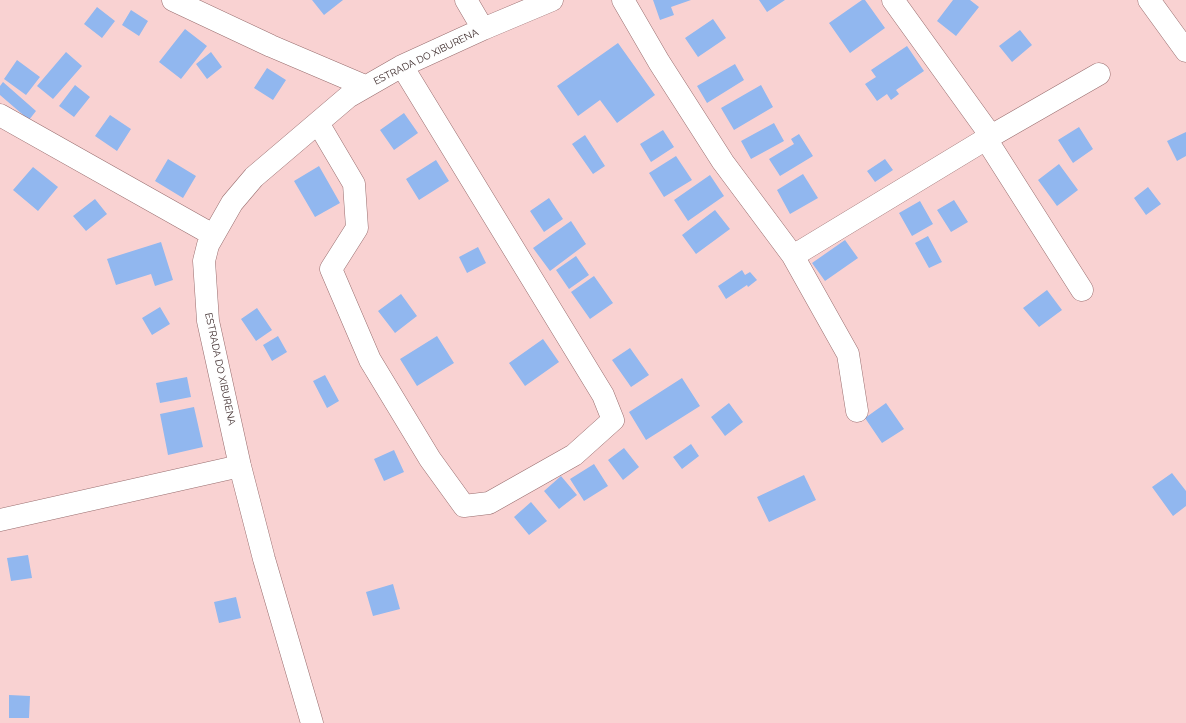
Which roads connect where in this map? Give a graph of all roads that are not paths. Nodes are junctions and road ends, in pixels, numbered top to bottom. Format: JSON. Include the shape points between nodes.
{"nodes":[{"id":1,"x":173,"y":0,"type":"edge"},
{"id":2,"x":466,"y":0,"type":"edge"},
{"id":3,"x":552,"y":0,"type":"edge"},
{"id":4,"x":623,"y":0,"type":"edge"},
{"id":5,"x":893,"y":0,"type":"edge"},
{"id":6,"x":1149,"y":0,"type":"edge"},
{"id":7,"x":483,"y":29,"type":"junction"},
{"id":8,"x":1186,"y":51,"type":"edge"},
{"id":9,"x":402,"y":66,"type":"junction"},
{"id":10,"x":1099,"y":74,"type":"dead end"},
{"id":11,"x":365,"y":86,"type":"junction"},
{"id":12,"x":0,"y":115,"type":"edge"},
{"id":13,"x":318,"y":122,"type":"junction"},
{"id":14,"x":988,"y":138,"type":"junction"},
{"id":15,"x":214,"y":235,"type":"junction"},
{"id":16,"x":793,"y":256,"type":"junction"},
{"id":17,"x":1082,"y":290,"type":"dead end"},
{"id":18,"x":857,"y":411,"type":"dead end"},
{"id":19,"x":240,"y":466,"type":"junction"},
{"id":20,"x":0,"y":520,"type":"edge"},
{"id":21,"x":312,"y":723,"type":"edge"}],
"edges":[{"from":1,"to":11,"type":"street"},
{"from":2,"to":7,"type":"street"},
{"from":3,"to":7,"type":"street","name":"ESTRADA DO XIBURENA"},
{"from":4,"to":16,"type":"street","via":[[723,162]]},
{"from":5,"to":14,"type":"street"},
{"from":6,"to":8,"type":"street"},
{"from":7,"to":9,"type":"street","name":"ESTRADA DO XIBURENA"},
{"from":9,"to":11,"type":"street","name":"ESTRADA DO XIBURENA"},
{"from":9,"to":13,"type":"street","via":[[603,395],[613,420],[574,455],[490,503],[464,506],[430,459],[370,360],[331,269],[357,228],[354,184]]},
{"from":10,"to":14,"type":"street"},
{"from":11,"to":13,"type":"street","name":"ESTRADA DO XIBURENA"},
{"from":12,"to":15,"type":"street"},
{"from":13,"to":15,"type":"street","name":"ESTRADA DO XIBURENA","via":[[254,177],[232,203]]},
{"from":14,"to":16,"type":"street"},
{"from":14,"to":17,"type":"street"},
{"from":15,"to":19,"type":"street","name":"ESTRADA DO XIBURENA","via":[[208,245],[204,261],[208,321]]},
{"from":16,"to":18,"type":"street","via":[[848,354]]},
{"from":19,"to":20,"type":"street"},
{"from":19,"to":21,"type":"street","name":"ESTRADA DO XIBURENA","via":[[264,560]]}]}
